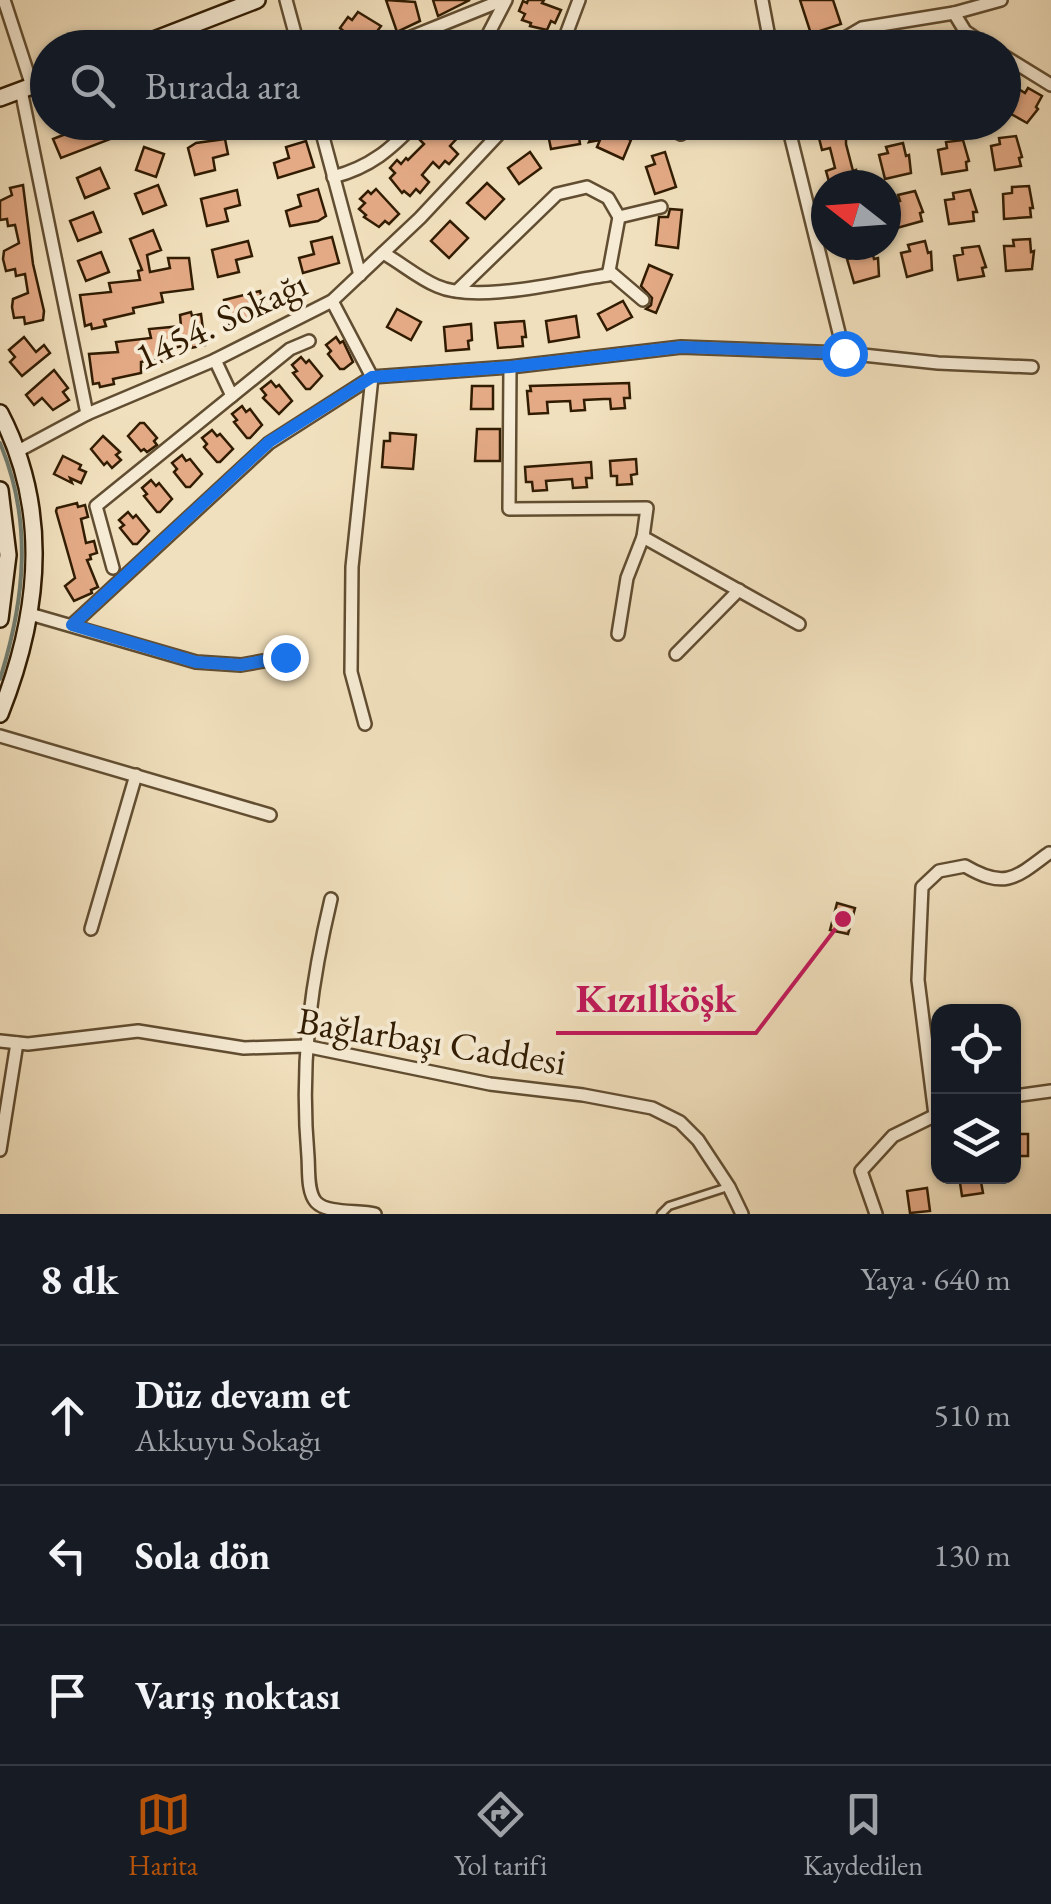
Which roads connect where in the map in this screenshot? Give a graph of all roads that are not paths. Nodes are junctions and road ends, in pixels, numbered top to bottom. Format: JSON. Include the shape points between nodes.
{"nodes":[{"id":1,"x":4,"y":0,"type":"edge"},
{"id":2,"x":257,"y":0,"type":"edge"},
{"id":3,"x":286,"y":0,"type":"edge"},
{"id":4,"x":504,"y":0,"type":"edge"},
{"id":5,"x":579,"y":0,"type":"edge"},
{"id":6,"x":762,"y":0,"type":"edge"},
{"id":7,"x":1001,"y":0,"type":"edge"},
{"id":8,"x":224,"y":6,"type":"edge"},
{"id":9,"x":954,"y":13,"type":"junction"},
{"id":10,"x":172,"y":30,"type":"edge"},
{"id":11,"x":294,"y":30,"type":"edge"},
{"id":12,"x":432,"y":30,"type":"edge"},
{"id":13,"x":490,"y":30,"type":"edge"},
{"id":14,"x":568,"y":30,"type":"edge"},
{"id":15,"x":768,"y":30,"type":"edge"},
{"id":16,"x":859,"y":30,"type":"edge"},
{"id":17,"x":964,"y":30,"type":"edge"},
{"id":18,"x":1021,"y":67,"type":"edge"},
{"id":19,"x":30,"y":75,"type":"edge"},
{"id":20,"x":1051,"y":86,"type":"edge"},
{"id":21,"x":30,"y":87,"type":"edge"},
{"id":22,"x":0,"y":98,"type":"edge"},
{"id":23,"x":43,"y":140,"type":"edge"},
{"id":24,"x":324,"y":140,"type":"edge"},
{"id":25,"x":400,"y":140,"type":"edge"},
{"id":26,"x":493,"y":140,"type":"edge"},
{"id":27,"x":792,"y":140,"type":"edge"},
{"id":28,"x":334,"y":177,"type":"junction"},
{"id":29,"x":661,"y":207,"type":"dead end"},
{"id":30,"x":620,"y":217,"type":"junction"},
{"id":31,"x":384,"y":252,"type":"junction"},
{"id":32,"x":609,"y":271,"type":"junction"},
{"id":33,"x":360,"y":275,"type":"junction"},
{"id":34,"x":456,"y":291,"type":"junction"},
{"id":35,"x":643,"y":300,"type":"dead end"},
{"id":36,"x":332,"y":301,"type":"junction"},
{"id":37,"x":308,"y":341,"type":"dead end"},
{"id":38,"x":844,"y":353,"type":"junction"},
{"id":39,"x":216,"y":360,"type":"junction"},
{"id":40,"x":510,"y":367,"type":"junction"},
{"id":41,"x":1032,"y":367,"type":"dead end"},
{"id":42,"x":372,"y":377,"type":"junction"},
{"id":43,"x":232,"y":396,"type":"junction"},
{"id":44,"x":0,"y":413,"type":"edge"},
{"id":45,"x":87,"y":414,"type":"junction"},
{"id":46,"x":18,"y":451,"type":"junction"},
{"id":47,"x":0,"y":490,"type":"edge"},
{"id":48,"x":644,"y":536,"type":"junction"},
{"id":49,"x":113,"y":568,"type":"dead end"},
{"id":50,"x":739,"y":590,"type":"junction"},
{"id":51,"x":30,"y":614,"type":"junction"},
{"id":52,"x":0,"y":619,"type":"edge"},
{"id":53,"x":799,"y":624,"type":"dead end"},
{"id":54,"x":72,"y":625,"type":"junction"},
{"id":55,"x":618,"y":634,"type":"dead end"},
{"id":56,"x":676,"y":654,"type":"dead end"},
{"id":57,"x":285,"y":657,"type":"dead end"},
{"id":58,"x":0,"y":714,"type":"edge"},
{"id":59,"x":364,"y":724,"type":"dead end"},
{"id":60,"x":0,"y":736,"type":"edge"},
{"id":61,"x":136,"y":775,"type":"junction"},
{"id":62,"x":270,"y":814,"type":"dead end"},
{"id":63,"x":1050,"y":854,"type":"edge"},
{"id":64,"x":331,"y":899,"type":"dead end"},
{"id":65,"x":91,"y":928,"type":"dead end"},
{"id":66,"x":0,"y":1042,"type":"edge"},
{"id":67,"x":17,"y":1043,"type":"junction"},
{"id":68,"x":305,"y":1046,"type":"junction"},
{"id":69,"x":1051,"y":1091,"type":"edge"},
{"id":70,"x":934,"y":1094,"type":"edge"},
{"id":71,"x":1021,"y":1095,"type":"edge"},
{"id":72,"x":931,"y":1118,"type":"edge"},
{"id":73,"x":0,"y":1150,"type":"edge"},
{"id":74,"x":729,"y":1186,"type":"junction"},
{"id":75,"x":374,"y":1214,"type":"edge"},
{"id":76,"x":662,"y":1214,"type":"edge"},
{"id":77,"x":742,"y":1214,"type":"edge"},
{"id":78,"x":876,"y":1214,"type":"edge"}],
"edges":[{"from":1,"to":19,"type":"street"},
{"from":2,"to":8,"type":"street"},
{"from":3,"to":11,"type":"street"},
{"from":4,"to":12,"type":"street"},
{"from":4,"to":13,"type":"street"},
{"from":5,"to":14,"type":"street"},
{"from":6,"to":15,"type":"street"},
{"from":7,"to":9,"type":"street"},
{"from":8,"to":10,"type":"street"},
{"from":9,"to":16,"type":"street"},
{"from":9,"to":17,"type":"street"},
{"from":18,"to":20,"type":"street"},
{"from":21,"to":22,"type":"street"},
{"from":23,"to":45,"type":"street"},
{"from":24,"to":28,"type":"street"},
{"from":25,"to":28,"type":"street","via":[[384,157]]},
{"from":26,"to":31,"type":"street","name":"1454. Sokağı"},
{"from":27,"to":38,"type":"street"},
{"from":28,"to":33,"type":"street"},
{"from":29,"to":30,"type":"street"},
{"from":30,"to":32,"type":"street"},
{"from":30,"to":34,"type":"street","via":[[598,190],[557,194]]},
{"from":31,"to":33,"type":"street","name":"1454. Sokağı"},
{"from":31,"to":34,"type":"street"},
{"from":32,"to":34,"type":"street","via":[[486,293]]},
{"from":32,"to":35,"type":"street"},
{"from":33,"to":36,"type":"street","name":"1454. Sokağı"},
{"from":36,"to":39,"type":"street","name":"1454. Sokağı"},
{"from":36,"to":42,"type":"street"},
{"from":37,"to":43,"type":"street"},
{"from":38,"to":40,"type":"street","via":[[681,347]]},
{"from":38,"to":41,"type":"street"},
{"from":39,"to":43,"type":"street"},
{"from":39,"to":45,"type":"street","name":"1454. Sokağı"},
{"from":40,"to":42,"type":"street"},
{"from":40,"to":48,"type":"street","via":[[509,509],[647,508]]},
{"from":42,"to":54,"type":"street","via":[[269,442]]},
{"from":42,"to":59,"type":"street","via":[[352,568],[351,672]]},
{"from":43,"to":49,"type":"street","via":[[96,506]]},
{"from":44,"to":46,"type":"street"},
{"from":45,"to":46,"type":"street","name":"1454. Sokağı"},
{"from":46,"to":51,"type":"street","via":[[36,536]]},
{"from":47,"to":52,"type":"street","via":[[8,555]]},
{"from":48,"to":50,"type":"street"},
{"from":48,"to":55,"type":"street","via":[[627,578]]},
{"from":50,"to":53,"type":"street"},
{"from":50,"to":56,"type":"street"},
{"from":51,"to":54,"type":"street"},
{"from":51,"to":58,"type":"street"},
{"from":54,"to":57,"type":"street","via":[[196,662],[241,665]]},
{"from":60,"to":61,"type":"street"},
{"from":61,"to":62,"type":"street"},
{"from":61,"to":65,"type":"street"},
{"from":63,"to":70,"type":"street","via":[[1008,879],[984,878],[966,866],[932,875],[922,888],[918,980]]},
{"from":64,"to":68,"type":"street"},
{"from":66,"to":67,"type":"street","name":"Bağlarbaşı Caddesi"},
{"from":67,"to":68,"type":"street","name":"Bağlarbaşı Caddesi","via":[[138,1032],[244,1048]]},
{"from":67,"to":73,"type":"street"},
{"from":68,"to":74,"type":"street","name":"Bağlarbaşı Caddesi","via":[[652,1108],[698,1140]]},
{"from":68,"to":75,"type":"street","via":[[313,1198],[326,1208]]},
{"from":69,"to":71,"type":"street"},
{"from":72,"to":78,"type":"street","via":[[893,1136],[861,1170]]},
{"from":74,"to":76,"type":"lane"},
{"from":74,"to":77,"type":"street","name":"Bağlarbaşı Caddesi"}]}
